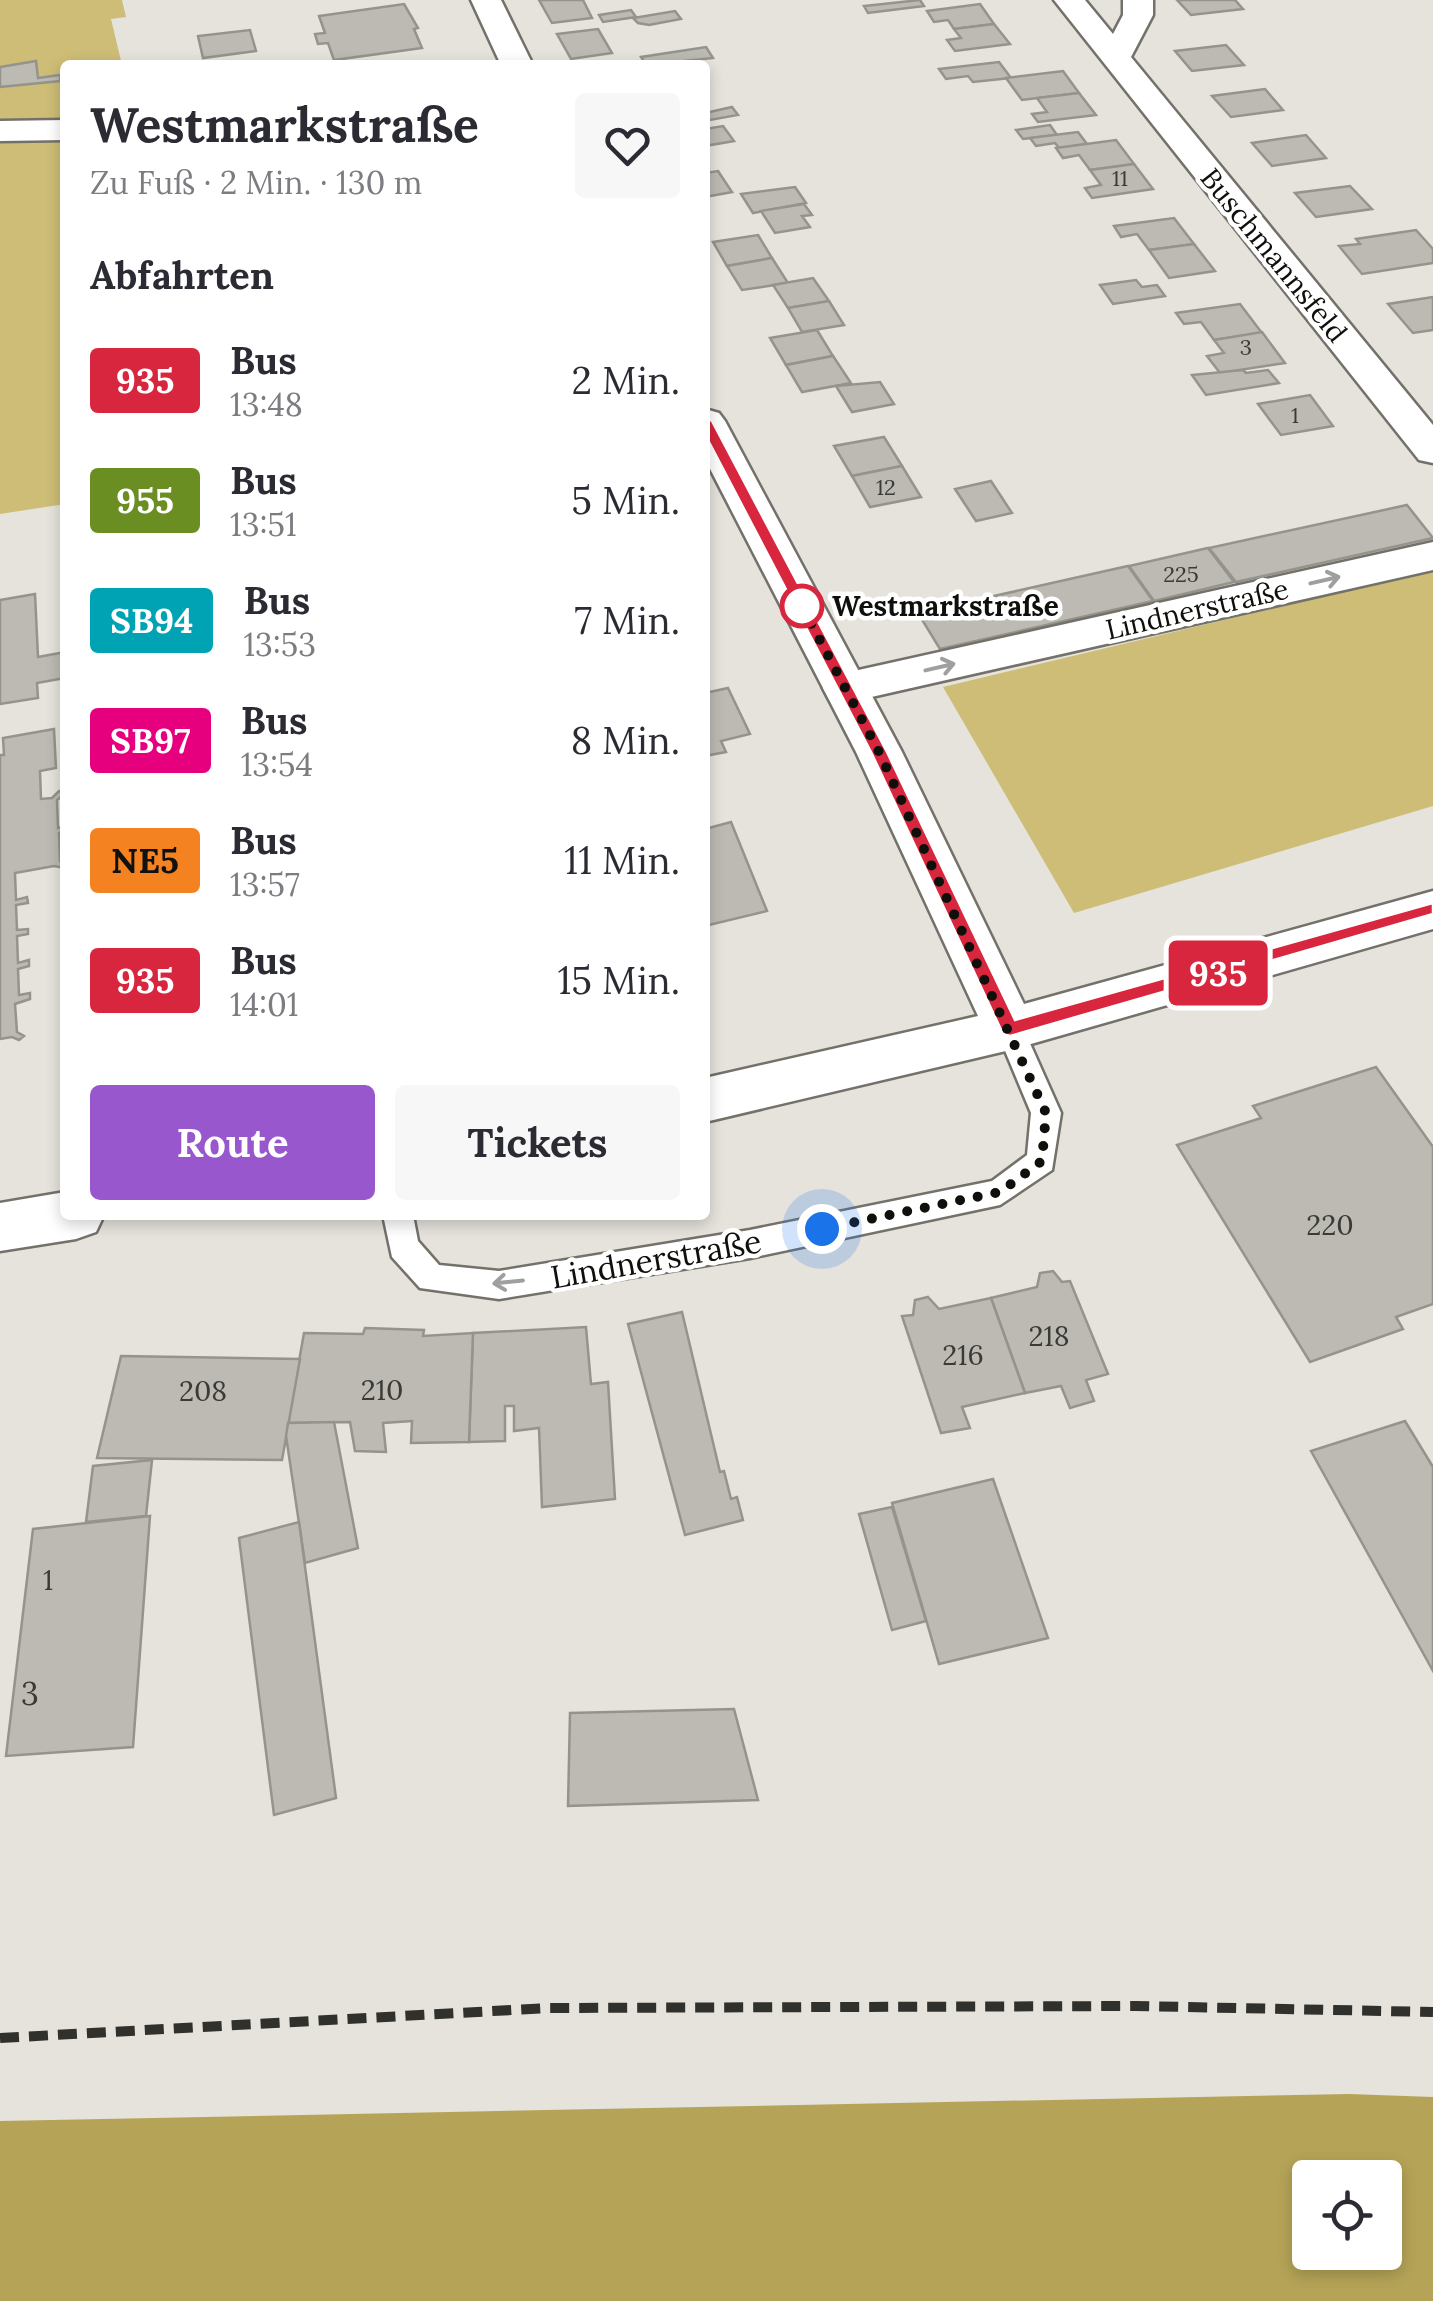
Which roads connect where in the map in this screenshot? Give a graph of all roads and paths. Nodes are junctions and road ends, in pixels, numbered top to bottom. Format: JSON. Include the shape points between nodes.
{"nodes":[{"id":1,"x":486,"y":0,"type":"edge"},
{"id":2,"x":1068,"y":0,"type":"edge"},
{"id":3,"x":1138,"y":0,"type":"edge"},
{"id":4,"x":1115,"y":58,"type":"junction"},
{"id":5,"x":515,"y":60,"type":"edge"},
{"id":6,"x":60,"y":130,"type":"edge"},
{"id":7,"x":0,"y":131,"type":"edge"},
{"id":8,"x":710,"y":431,"type":"edge"},
{"id":9,"x":1433,"y":450,"type":"edge"},
{"id":10,"x":1433,"y":556,"type":"edge"},
{"id":11,"x":845,"y":688,"type":"junction"},
{"id":12,"x":1433,"y":910,"type":"edge"},
{"id":13,"x":1010,"y":1029,"type":"junction"},
{"id":14,"x":710,"y":1099,"type":"edge"},
{"id":15,"x":60,"y":1218,"type":"edge"},
{"id":16,"x":399,"y":1220,"type":"edge"},
{"id":17,"x":0,"y":1227,"type":"edge"}],
"edges":[{"from":1,"to":5,"type":"street"},
{"from":2,"to":4,"type":"street","name":"Buschmannsfeld"},
{"from":3,"to":4,"type":"street","via":[[1138,15]]},
{"from":4,"to":9,"type":"street","name":"Buschmannsfeld"},
{"from":6,"to":7,"type":"street"},
{"from":8,"to":11,"type":"street"},
{"from":11,"to":10,"type":"street","name":"Lindnerstraße","one_way":true},
{"from":11,"to":13,"type":"street"},
{"from":12,"to":13,"type":"street"},
{"from":13,"to":14,"type":"street"},
{"from":13,"to":16,"type":"lane","name":"Lindnerstraße","one_way":true,"via":[[1046,1113],[1042,1161],[1000,1192],[750,1244],[499,1285],[431,1278],[403,1247]]},
{"from":15,"to":17,"type":"street"}]}
